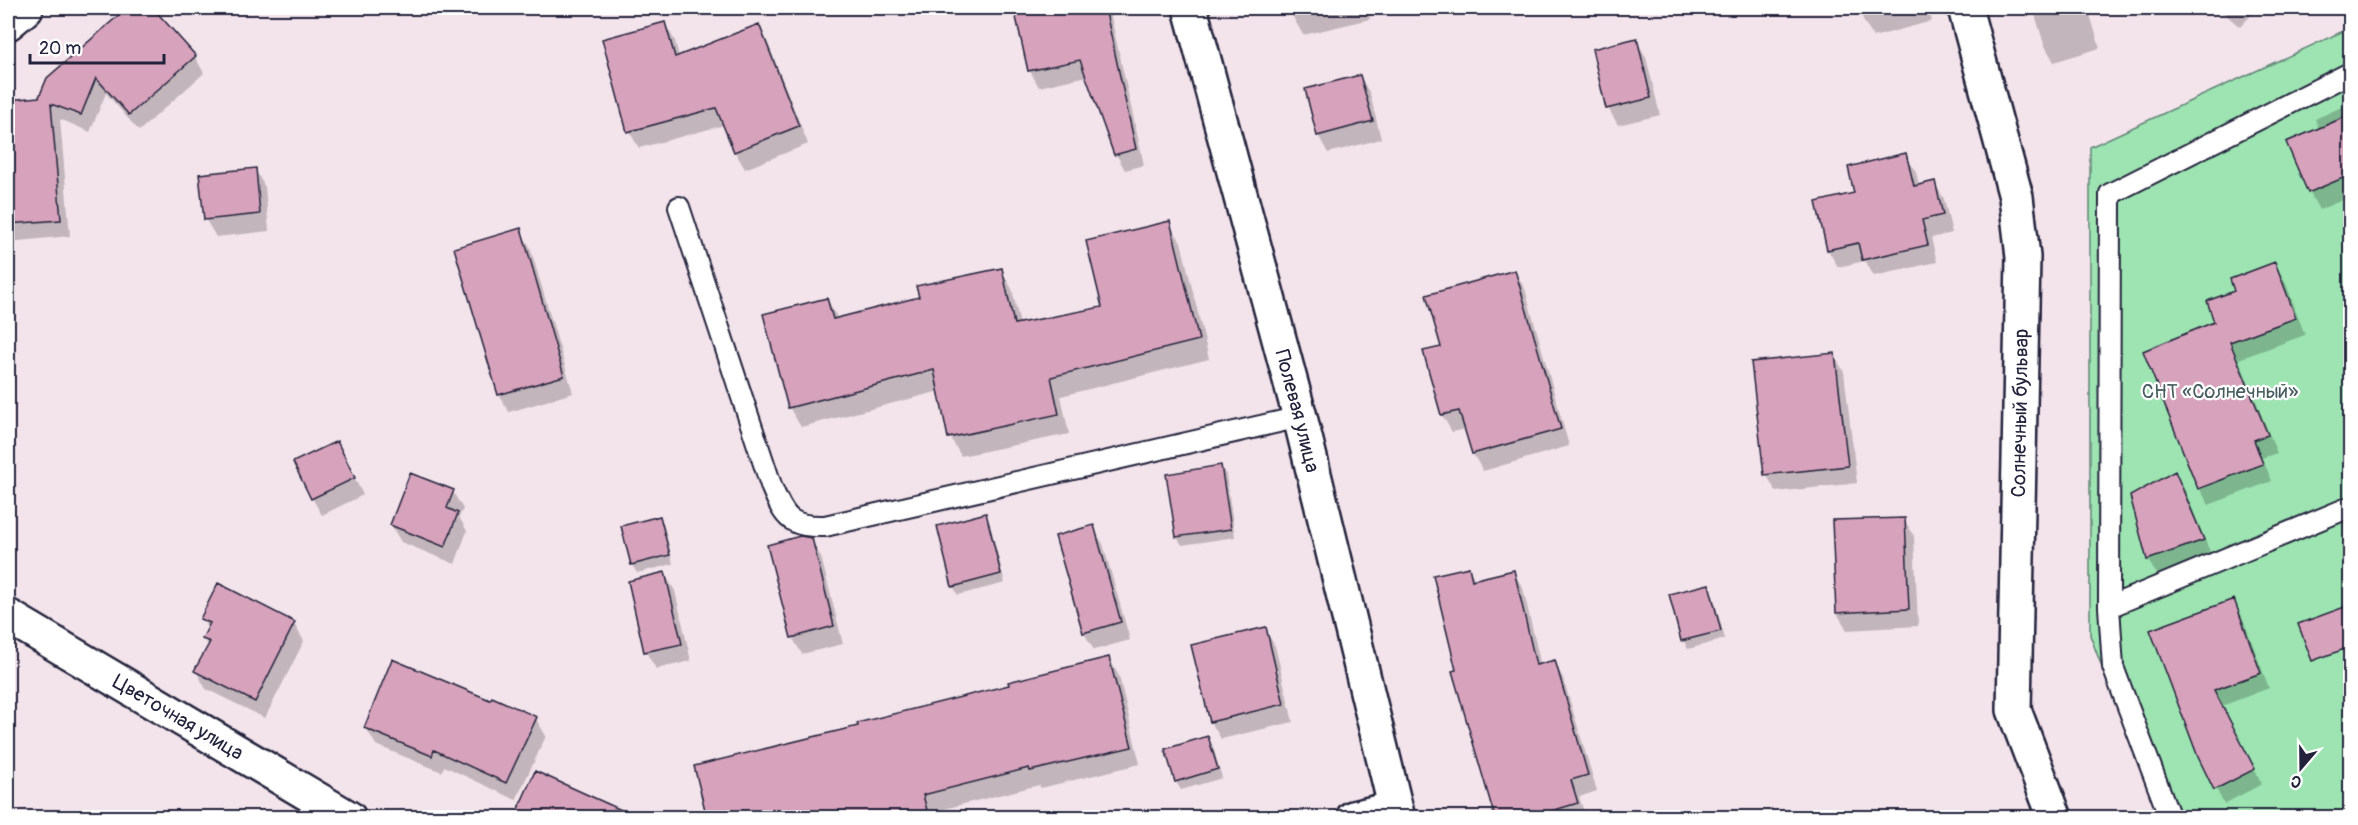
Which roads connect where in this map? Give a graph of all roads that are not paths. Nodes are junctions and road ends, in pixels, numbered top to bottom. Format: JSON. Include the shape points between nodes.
{"nodes":[{"id":1,"x":26,"y":8,"type":"edge"},
{"id":2,"x":1190,"y":8,"type":"edge"},
{"id":3,"x":1965,"y":8,"type":"edge"},
{"id":4,"x":8,"y":23,"type":"edge"},
{"id":5,"x":2350,"y":74,"type":"edge"},
{"id":6,"x":679,"y":207,"type":"dead end"},
{"id":7,"x":1300,"y":417,"type":"junction"},
{"id":8,"x":2350,"y":507,"type":"edge"},
{"id":9,"x":2109,"y":607,"type":"junction"},
{"id":10,"x":8,"y":616,"type":"edge"},
{"id":11,"x":1396,"y":813,"type":"edge"},
{"id":12,"x":349,"y":818,"type":"edge"},
{"id":13,"x":1353,"y":818,"type":"edge"},
{"id":14,"x":2055,"y":818,"type":"edge"},
{"id":15,"x":2170,"y":818,"type":"edge"}],
"edges":[{"from":1,"to":4,"type":"street"},
{"from":2,"to":7,"type":"street","name":"Полевая улица"},
{"from":3,"to":14,"type":"street","name":"Солнечный бульвар","via":[[2016,197],[2023,257],[2014,710]]},
{"from":5,"to":9,"type":"lane","via":[[2110,194]]},
{"from":6,"to":7,"type":"lane","via":[[772,488],[789,519],[805,527],[825,526]]},
{"from":7,"to":11,"type":"street","name":"Полевая улица"},
{"from":8,"to":9,"type":"lane"},
{"from":9,"to":15,"type":"lane","via":[[2113,667]]},
{"from":10,"to":12,"type":"street","name":"Цветочная улица"},
{"from":11,"to":13,"type":"street"}]}
